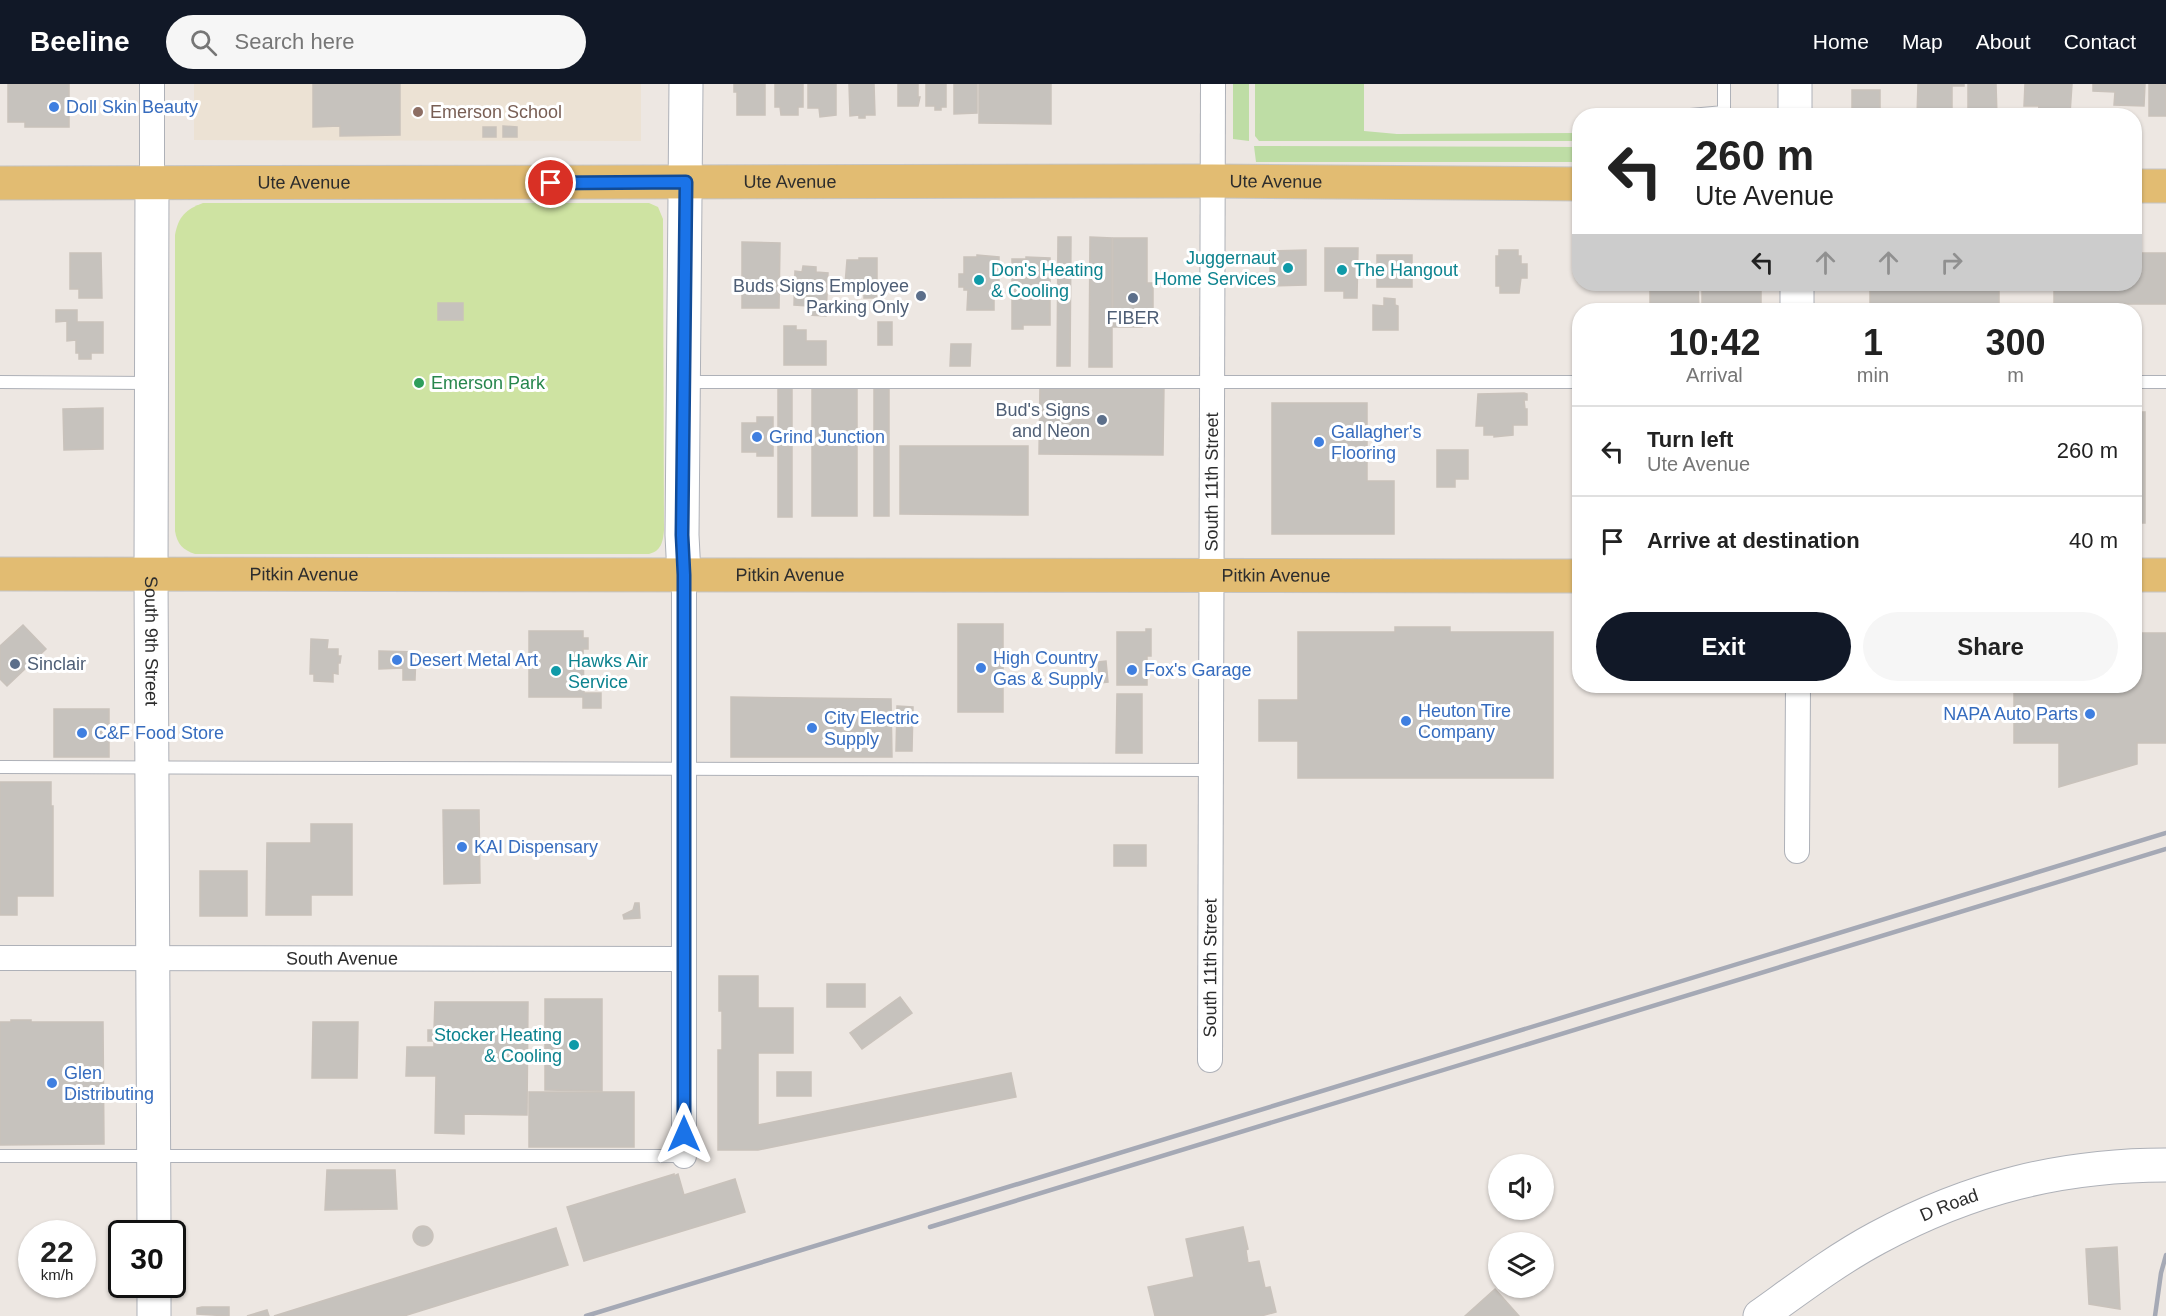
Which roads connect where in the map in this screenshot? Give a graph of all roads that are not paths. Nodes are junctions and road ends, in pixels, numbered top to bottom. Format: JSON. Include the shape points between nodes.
{"nodes":[{"id":1,"x":152,"y":84,"type":"edge"},
{"id":2,"x":686,"y":84,"type":"edge"},
{"id":3,"x":1213,"y":84,"type":"edge"},
{"id":4,"x":1724,"y":84,"type":"edge"},
{"id":5,"x":1795,"y":84,"type":"edge"},
{"id":6,"x":1724,"y":108,"type":"edge"},
{"id":7,"x":1795,"y":108,"type":"edge"},
{"id":8,"x":1213,"y":181,"type":"junction"},
{"id":9,"x":686,"y":182,"type":"junction"},
{"id":10,"x":0,"y":183,"type":"edge"},
{"id":11,"x":152,"y":183,"type":"junction"},
{"id":12,"x":1572,"y":184,"type":"edge"},
{"id":13,"x":2142,"y":186,"type":"edge"},
{"id":14,"x":2166,"y":186,"type":"edge"},
{"id":15,"x":0,"y":382,"type":"edge"},
{"id":16,"x":683,"y":382,"type":"junction"},
{"id":17,"x":1212,"y":382,"type":"junction"},
{"id":18,"x":1572,"y":382,"type":"edge"},
{"id":19,"x":2142,"y":382,"type":"edge"},
{"id":20,"x":2166,"y":382,"type":"edge"},
{"id":21,"x":151,"y":383,"type":"junction"},
{"id":22,"x":0,"y":574,"type":"edge"},
{"id":23,"x":151,"y":574,"type":"junction"},
{"id":24,"x":684,"y":575,"type":"junction"},
{"id":25,"x":1212,"y":575,"type":"junction"},
{"id":26,"x":2142,"y":575,"type":"edge"},
{"id":27,"x":2166,"y":575,"type":"edge"},
{"id":28,"x":1572,"y":576,"type":"edge"},
{"id":29,"x":1798,"y":693,"type":"edge"},
{"id":30,"x":152,"y":766,"type":"junction"},
{"id":31,"x":0,"y":767,"type":"edge"},
{"id":32,"x":684,"y":770,"type":"junction"},
{"id":33,"x":1212,"y":770,"type":"junction"},
{"id":34,"x":1797,"y":851,"type":"dead end"},
{"id":35,"x":0,"y":958,"type":"edge"},
{"id":36,"x":153,"y":958,"type":"junction"},
{"id":37,"x":684,"y":959,"type":"junction"},
{"id":38,"x":1210,"y":1060,"type":"dead end"},
{"id":39,"x":0,"y":1156,"type":"edge"},
{"id":40,"x":154,"y":1156,"type":"junction"},
{"id":41,"x":684,"y":1156,"type":"joint"},
{"id":42,"x":2166,"y":1165,"type":"edge"},
{"id":43,"x":154,"y":1220,"type":"edge"},
{"id":44,"x":154,"y":1298,"type":"edge"},
{"id":45,"x":154,"y":1316,"type":"edge"},
{"id":46,"x":1760,"y":1316,"type":"edge"}],
"edges":[{"from":1,"to":11,"type":"street","name":"South 9th Street"},
{"from":2,"to":9,"type":"street"},
{"from":3,"to":8,"type":"street","name":"South 11th Street"},
{"from":4,"to":6,"type":"lane"},
{"from":5,"to":7,"type":"street"},
{"from":8,"to":9,"type":"main road","name":"Ute Avenue"},
{"from":8,"to":12,"type":"main road","name":"Ute Avenue"},
{"from":8,"to":17,"type":"street","name":"South 11th Street"},
{"from":9,"to":11,"type":"main road","name":"Ute Avenue"},
{"from":9,"to":16,"type":"street"},
{"from":10,"to":11,"type":"main road","name":"Ute Avenue"},
{"from":11,"to":21,"type":"street","name":"South 9th Street"},
{"from":13,"to":14,"type":"main road"},
{"from":15,"to":21,"type":"lane"},
{"from":16,"to":17,"type":"lane"},
{"from":16,"to":24,"type":"street"},
{"from":17,"to":18,"type":"lane"},
{"from":17,"to":25,"type":"street","name":"South 11th Street"},
{"from":19,"to":20,"type":"lane"},
{"from":21,"to":23,"type":"street","name":"South 9th Street"},
{"from":22,"to":23,"type":"main road","name":"Pitkin Avenue"},
{"from":23,"to":24,"type":"main road","name":"Pitkin Avenue"},
{"from":23,"to":30,"type":"street","name":"South 9th Street"},
{"from":24,"to":25,"type":"main road","name":"Pitkin Avenue"},
{"from":24,"to":32,"type":"street"},
{"from":25,"to":28,"type":"main road","name":"Pitkin Avenue"},
{"from":25,"to":33,"type":"street","name":"South 11th Street"},
{"from":26,"to":27,"type":"main road"},
{"from":29,"to":34,"type":"street"},
{"from":30,"to":31,"type":"lane"},
{"from":30,"to":32,"type":"lane"},
{"from":30,"to":36,"type":"street","name":"South 9th Street"},
{"from":32,"to":33,"type":"lane"},
{"from":32,"to":37,"type":"street"},
{"from":33,"to":38,"type":"street","name":"South 11th Street"},
{"from":35,"to":36,"type":"street","name":"South Avenue"},
{"from":36,"to":37,"type":"street","name":"South Avenue"},
{"from":36,"to":40,"type":"street","name":"South 9th Street"},
{"from":37,"to":41,"type":"street"},
{"from":39,"to":40,"type":"lane"},
{"from":40,"to":41,"type":"lane"},
{"from":40,"to":43,"type":"street","name":"South 9th Street"},
{"from":42,"to":46,"type":"street","name":"D Road","via":[[2062,1173],[1974,1194],[1876,1238]]},
{"from":44,"to":45,"type":"street"}]}
